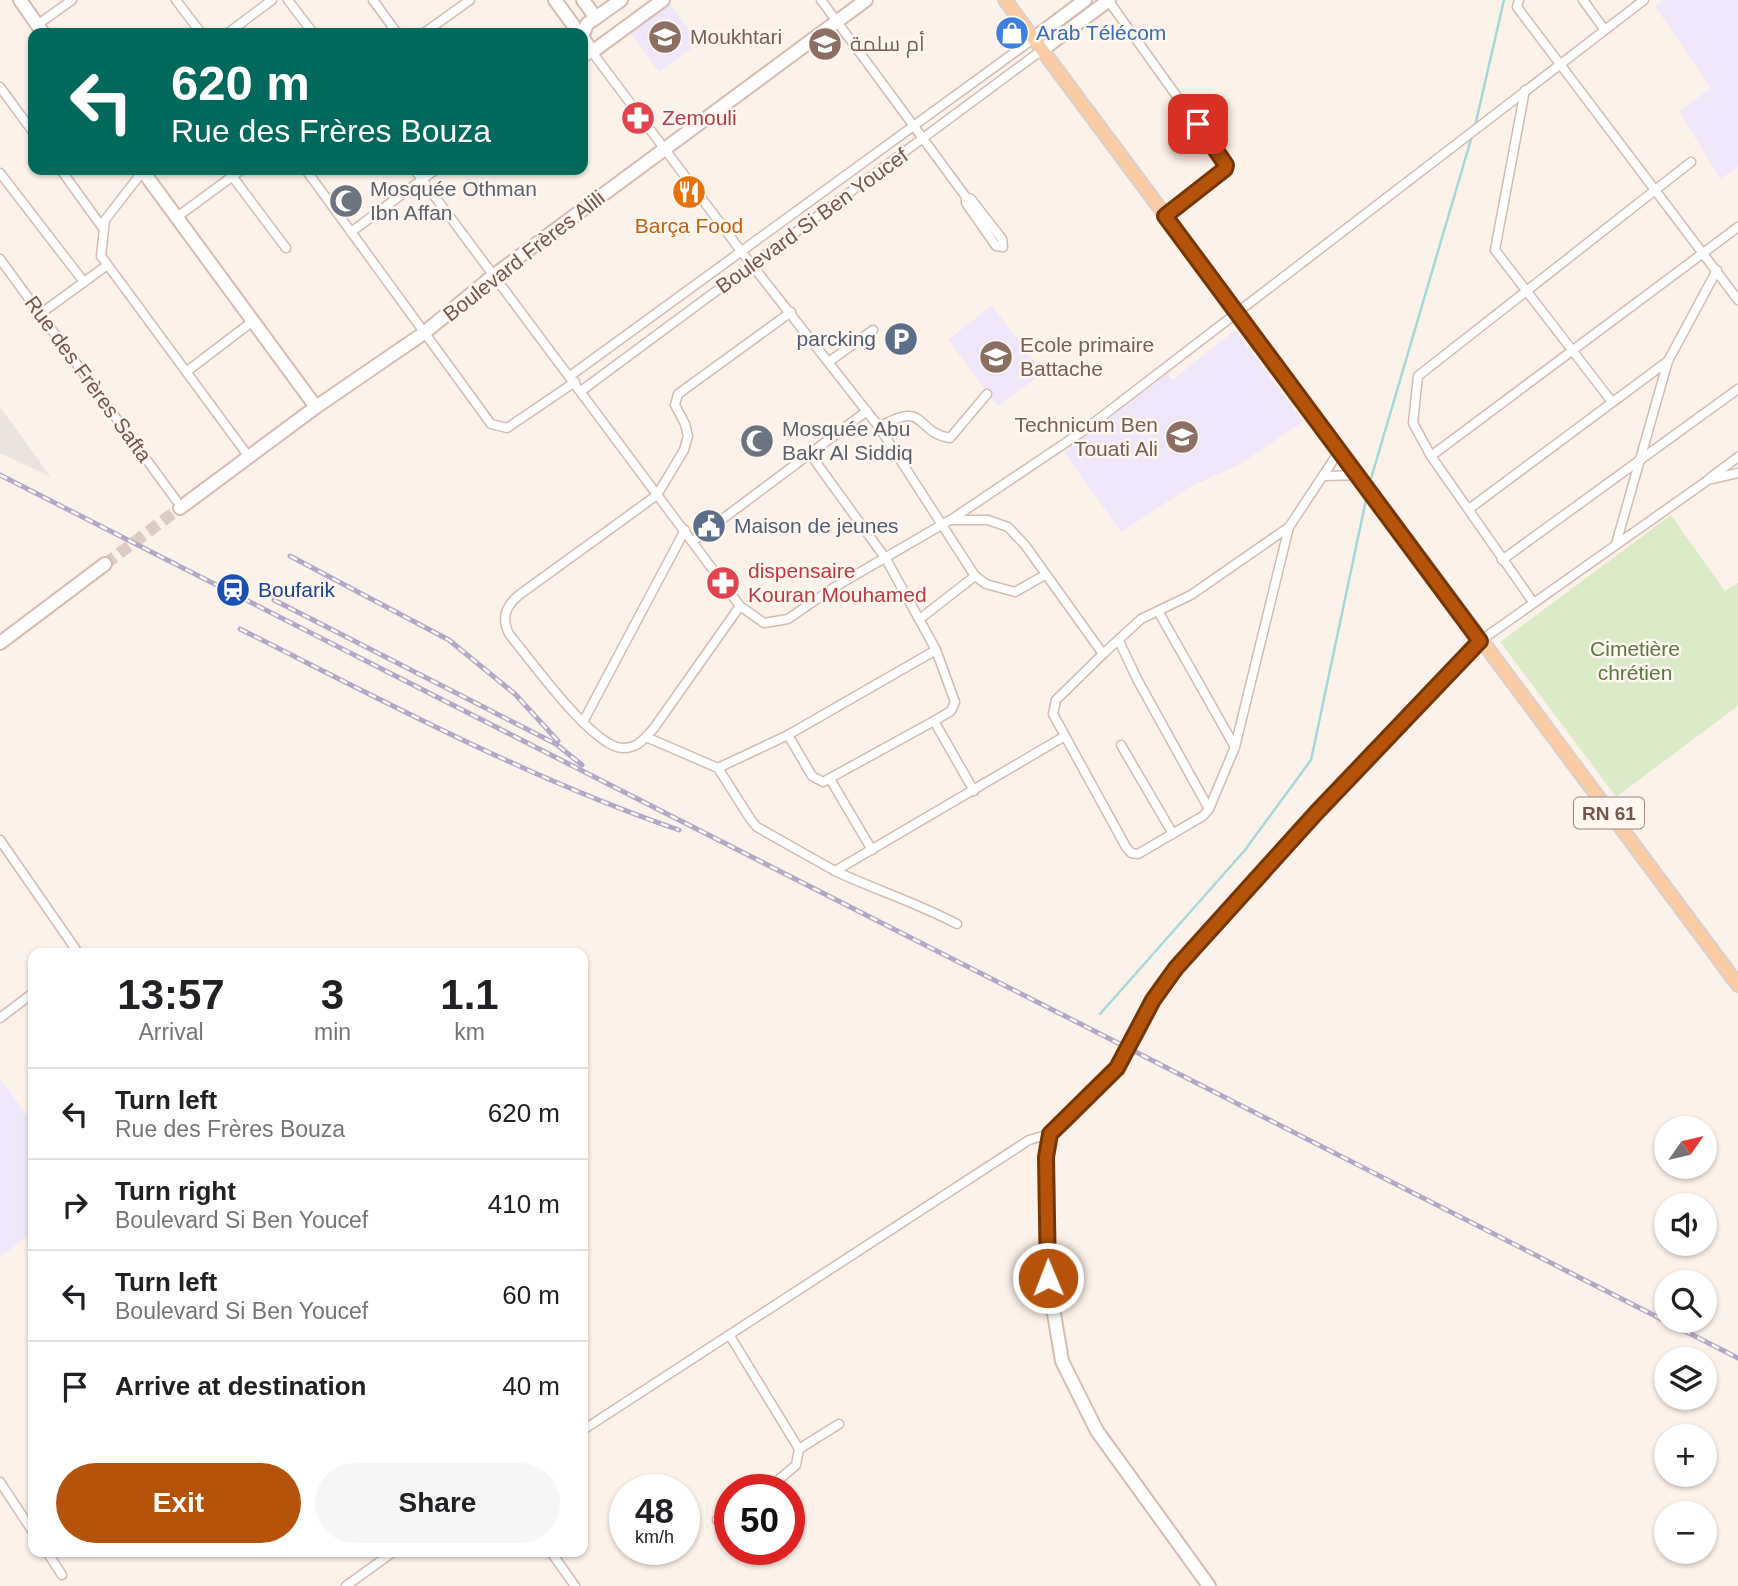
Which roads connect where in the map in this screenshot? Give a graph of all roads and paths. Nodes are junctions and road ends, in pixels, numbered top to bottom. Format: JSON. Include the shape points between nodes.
{"nodes":[{"id":1,"x":19,"y":0,"type":"edge"},
{"id":2,"x":72,"y":0,"type":"edge"},
{"id":3,"x":176,"y":0,"type":"edge"},
{"id":4,"x":272,"y":0,"type":"edge"},
{"id":5,"x":288,"y":0,"type":"edge"},
{"id":6,"x":373,"y":0,"type":"edge"},
{"id":7,"x":470,"y":0,"type":"edge"},
{"id":8,"x":555,"y":0,"type":"edge"},
{"id":9,"x":583,"y":0,"type":"edge"},
{"id":10,"x":621,"y":0,"type":"edge"},
{"id":11,"x":663,"y":0,"type":"edge"},
{"id":12,"x":821,"y":0,"type":"edge"},
{"id":13,"x":866,"y":0,"type":"edge"},
{"id":14,"x":1004,"y":0,"type":"edge"},
{"id":15,"x":1085,"y":0,"type":"edge"},
{"id":16,"x":1108,"y":0,"type":"edge"},
{"id":17,"x":1519,"y":0,"type":"edge"},
{"id":18,"x":1583,"y":0,"type":"edge"},
{"id":19,"x":1644,"y":0,"type":"edge"},
{"id":20,"x":596,"y":18,"type":"junction"},
{"id":21,"x":837,"y":21,"type":"junction"},
{"id":22,"x":39,"y":28,"type":"edge"},
{"id":23,"x":41,"y":28,"type":"edge"},
{"id":24,"x":197,"y":28,"type":"edge"},
{"id":25,"x":235,"y":28,"type":"edge"},
{"id":26,"x":309,"y":28,"type":"edge"},
{"id":27,"x":393,"y":28,"type":"edge"},
{"id":28,"x":431,"y":28,"type":"edge"},
{"id":29,"x":577,"y":28,"type":"edge"},
{"id":30,"x":585,"y":28,"type":"edge"},
{"id":31,"x":1604,"y":29,"type":"junction"},
{"id":32,"x":1033,"y":39,"type":"junction"},
{"id":33,"x":1042,"y":50,"type":"junction"},
{"id":34,"x":588,"y":55,"type":"edge"},
{"id":35,"x":1560,"y":63,"type":"junction"},
{"id":36,"x":0,"y":87,"type":"edge"},
{"id":37,"x":1525,"y":90,"type":"junction"},
{"id":38,"x":28,"y":125,"type":"edge"},
{"id":39,"x":914,"y":125,"type":"junction"},
{"id":40,"x":923,"y":138,"type":"junction"},
{"id":41,"x":665,"y":149,"type":"junction"},
{"id":42,"x":1691,"y":162,"type":"dead end"},
{"id":43,"x":0,"y":173,"type":"edge"},
{"id":44,"x":65,"y":175,"type":"edge"},
{"id":45,"x":138,"y":175,"type":"edge"},
{"id":46,"x":146,"y":175,"type":"edge"},
{"id":47,"x":310,"y":175,"type":"edge"},
{"id":48,"x":418,"y":175,"type":"edge"},
{"id":49,"x":428,"y":175,"type":"edge"},
{"id":50,"x":232,"y":176,"type":"joint"},
{"id":51,"x":422,"y":180,"type":"junction"},
{"id":52,"x":1655,"y":190,"type":"junction"},
{"id":53,"x":966,"y":197,"type":"junction"},
{"id":54,"x":1165,"y":216,"type":"junction"},
{"id":55,"x":177,"y":217,"type":"junction"},
{"id":56,"x":102,"y":227,"type":"junction"},
{"id":57,"x":1738,"y":227,"type":"edge"},
{"id":58,"x":351,"y":232,"type":"junction"},
{"id":59,"x":286,"y":248,"type":"dead end"},
{"id":60,"x":741,"y":251,"type":"junction"},
{"id":61,"x":1702,"y":251,"type":"junction"},
{"id":62,"x":0,"y":259,"type":"edge"},
{"id":63,"x":752,"y":265,"type":"junction"},
{"id":64,"x":106,"y":266,"type":"junction"},
{"id":65,"x":1717,"y":270,"type":"junction"},
{"id":66,"x":493,"y":276,"type":"junction"},
{"id":67,"x":84,"y":282,"type":"junction"},
{"id":68,"x":1526,"y":292,"type":"junction"},
{"id":69,"x":1738,"y":300,"type":"edge"},
{"id":70,"x":790,"y":312,"type":"junction"},
{"id":71,"x":1237,"y":313,"type":"junction"},
{"id":72,"x":40,"y":314,"type":"junction"},
{"id":73,"x":253,"y":321,"type":"junction"},
{"id":74,"x":873,"y":330,"type":"dead end"},
{"id":75,"x":424,"y":333,"type":"junction"},
{"id":76,"x":1571,"y":349,"type":"junction"},
{"id":77,"x":830,"y":361,"type":"junction"},
{"id":78,"x":1668,"y":361,"type":"junction"},
{"id":79,"x":187,"y":372,"type":"junction"},
{"id":80,"x":573,"y":379,"type":"junction"},
{"id":81,"x":1738,"y":389,"type":"edge"},
{"id":82,"x":581,"y":391,"type":"junction"},
{"id":83,"x":987,"y":394,"type":"dead end"},
{"id":84,"x":1612,"y":402,"type":"junction"},
{"id":85,"x":316,"y":407,"type":"junction"},
{"id":86,"x":867,"y":411,"type":"junction"},
{"id":87,"x":879,"y":427,"type":"junction"},
{"id":88,"x":1340,"y":450,"type":"junction"},
{"id":89,"x":810,"y":454,"type":"junction"},
{"id":90,"x":1431,"y":456,"type":"junction"},
{"id":91,"x":249,"y":457,"type":"junction"},
{"id":92,"x":1738,"y":457,"type":"edge"},
{"id":93,"x":1640,"y":462,"type":"junction"},
{"id":94,"x":1738,"y":473,"type":"edge"},
{"id":95,"x":1326,"y":476,"type":"junction"},
{"id":96,"x":1360,"y":478,"type":"junction"},
{"id":97,"x":1708,"y":480,"type":"junction"},
{"id":98,"x":657,"y":495,"type":"junction"},
{"id":99,"x":178,"y":504,"type":"joint"},
{"id":100,"x":1469,"y":509,"type":"junction"},
{"id":101,"x":946,"y":522,"type":"junction"},
{"id":102,"x":1289,"y":527,"type":"junction"},
{"id":103,"x":685,"y":530,"type":"junction"},
{"id":104,"x":693,"y":541,"type":"junction"},
{"id":105,"x":1616,"y":544,"type":"junction"},
{"id":106,"x":886,"y":559,"type":"junction"},
{"id":107,"x":1502,"y":560,"type":"junction"},
{"id":108,"x":105,"y":564,"type":"tunnel mouth"},
{"id":109,"x":1045,"y":575,"type":"junction"},
{"id":110,"x":975,"y":576,"type":"junction"},
{"id":111,"x":1533,"y":602,"type":"junction"},
{"id":112,"x":743,"y":609,"type":"junction"},
{"id":113,"x":1158,"y":611,"type":"junction"},
{"id":114,"x":921,"y":618,"type":"junction"},
{"id":115,"x":1119,"y":640,"type":"junction"},
{"id":116,"x":1480,"y":641,"type":"junction"},
{"id":117,"x":0,"y":643,"type":"edge"},
{"id":118,"x":936,"y":650,"type":"junction"},
{"id":119,"x":1103,"y":654,"type":"junction"},
{"id":120,"x":934,"y":721,"type":"junction"},
{"id":121,"x":583,"y":722,"type":"junction"},
{"id":122,"x":788,"y":735,"type":"junction"},
{"id":123,"x":1065,"y":736,"type":"junction"},
{"id":124,"x":646,"y":737,"type":"junction"},
{"id":125,"x":1121,"y":745,"type":"dead end"},
{"id":126,"x":1236,"y":747,"type":"junction"},
{"id":127,"x":718,"y":768,"type":"junction"},
{"id":128,"x":830,"y":779,"type":"junction"},
{"id":129,"x":974,"y":792,"type":"junction"},
{"id":130,"x":1209,"y":809,"type":"junction"},
{"id":131,"x":1172,"y":834,"type":"junction"},
{"id":132,"x":0,"y":840,"type":"edge"},
{"id":133,"x":872,"y":850,"type":"junction"},
{"id":134,"x":835,"y":871,"type":"junction"},
{"id":135,"x":957,"y":924,"type":"dead end"},
{"id":136,"x":75,"y":948,"type":"edge"},
{"id":137,"x":1738,"y":985,"type":"edge"},
{"id":138,"x":28,"y":997,"type":"edge"},
{"id":139,"x":0,"y":1018,"type":"edge"},
{"id":140,"x":1050,"y":1134,"type":"junction"},
{"id":141,"x":730,"y":1336,"type":"junction"},
{"id":142,"x":839,"y":1424,"type":"dead end"},
{"id":143,"x":588,"y":1427,"type":"edge"},
{"id":144,"x":799,"y":1449,"type":"junction"},
{"id":145,"x":786,"y":1474,"type":"edge"},
{"id":146,"x":0,"y":1482,"type":"edge"},
{"id":147,"x":28,"y":1524,"type":"edge"},
{"id":148,"x":50,"y":1557,"type":"edge"},
{"id":149,"x":386,"y":1557,"type":"edge"},
{"id":150,"x":555,"y":1557,"type":"edge"},
{"id":151,"x":62,"y":1575,"type":"dead end"},
{"id":152,"x":346,"y":1586,"type":"edge"},
{"id":153,"x":575,"y":1586,"type":"edge"},
{"id":154,"x":1209,"y":1586,"type":"edge"}],
"edges":[{"from":1,"to":22,"type":"main road"},
{"from":2,"to":23,"type":"street"},
{"from":3,"to":24,"type":"street"},
{"from":4,"to":25,"type":"street"},
{"from":5,"to":26,"type":"street"},
{"from":6,"to":27,"type":"street"},
{"from":7,"to":28,"type":"street"},
{"from":8,"to":29,"type":"main road"},
{"from":9,"to":20,"type":"main road"},
{"from":10,"to":20,"type":"main road"},
{"from":11,"to":34,"type":"main road"},
{"from":12,"to":21,"type":"street"},
{"from":13,"to":21,"type":"main road","name":"Boulevard Frères Alili"},
{"from":14,"to":32,"type":"main road","number":"RN 61"},
{"from":15,"to":32,"type":"main road"},
{"from":16,"to":33,"type":"main road"},
{"from":16,"to":54,"type":"street","via":[[1226,165]]},
{"from":17,"to":35,"type":"street","via":[[1517,7]]},
{"from":18,"to":31,"type":"street"},
{"from":19,"to":31,"type":"street"},
{"from":20,"to":30,"type":"main road"},
{"from":21,"to":39,"type":"street"},
{"from":21,"to":41,"type":"main road","name":"Boulevard Frères Alili"},
{"from":31,"to":35,"type":"street"},
{"from":32,"to":33,"type":"main road","number":"RN 61"},
{"from":32,"to":39,"type":"street","name":"Boulevard Si Ben Youcef"},
{"from":33,"to":40,"type":"street","name":"Boulevard Si Ben Youcef"},
{"from":33,"to":54,"type":"main road","number":"RN 61"},
{"from":34,"to":41,"type":"street"},
{"from":35,"to":37,"type":"street"},
{"from":35,"to":52,"type":"street"},
{"from":36,"to":38,"type":"street"},
{"from":37,"to":68,"type":"street","via":[[1495,250]]},
{"from":37,"to":71,"type":"street"},
{"from":39,"to":40,"type":"street"},
{"from":39,"to":60,"type":"street","name":"Boulevard Si Ben Youcef"},
{"from":40,"to":53,"type":"street"},
{"from":40,"to":63,"type":"street","name":"Boulevard Si Ben Youcef"},
{"from":41,"to":60,"type":"street"},
{"from":41,"to":66,"type":"main road","name":"Boulevard Frères Alili"},
{"from":42,"to":52,"type":"street"},
{"from":43,"to":67,"type":"street"},
{"from":44,"to":56,"type":"street"},
{"from":45,"to":56,"type":"street"},
{"from":46,"to":55,"type":"main road"},
{"from":47,"to":58,"type":"street"},
{"from":48,"to":51,"type":"street"},
{"from":49,"to":51,"type":"street"},
{"from":50,"to":55,"type":"street"},
{"from":50,"to":59,"type":"street"},
{"from":51,"to":58,"type":"street"},
{"from":51,"to":66,"type":"street"},
{"from":52,"to":61,"type":"street"},
{"from":52,"to":68,"type":"street"},
{"from":53,"to":53,"type":"street","via":[[996,246],[1003,247],[1002,239]]},
{"from":54,"to":71,"type":"main road","number":"RN 61"},
{"from":55,"to":73,"type":"main road"},
{"from":56,"to":64,"type":"street","via":[[99,250]]},
{"from":57,"to":61,"type":"street"},
{"from":58,"to":75,"type":"street"},
{"from":60,"to":63,"type":"street"},
{"from":60,"to":80,"type":"street","name":"Boulevard Si Ben Youcef"},
{"from":61,"to":65,"type":"street"},
{"from":61,"to":76,"type":"street"},
{"from":62,"to":72,"type":"street","name":"Rue des Frères Safta"},
{"from":63,"to":70,"type":"street"},
{"from":63,"to":82,"type":"street","name":"Boulevard Si Ben Youcef"},
{"from":64,"to":67,"type":"street"},
{"from":64,"to":79,"type":"street"},
{"from":65,"to":69,"type":"street"},
{"from":65,"to":78,"type":"street"},
{"from":66,"to":75,"type":"main road","name":"Boulevard Frères Alili"},
{"from":66,"to":80,"type":"street"},
{"from":67,"to":72,"type":"street"},
{"from":68,"to":76,"type":"street"},
{"from":68,"to":90,"type":"street","via":[[1419,376],[1413,423]]},
{"from":70,"to":77,"type":"street"},
{"from":70,"to":98,"type":"street","via":[[674,398],[688,436]]},
{"from":71,"to":88,"type":"main road","number":"RN 61"},
{"from":71,"to":101,"type":"street","via":[[1083,431]]},
{"from":72,"to":99,"type":"street","name":"Rue des Frères Safta"},
{"from":73,"to":79,"type":"street"},
{"from":73,"to":85,"type":"main road"},
{"from":74,"to":77,"type":"street"},
{"from":75,"to":80,"type":"street","name":"Boulevard Si Ben Youcef","via":[[497,428],[511,426]]},
{"from":75,"to":85,"type":"main road","name":"Boulevard Frères Alili"},
{"from":76,"to":84,"type":"street"},
{"from":76,"to":90,"type":"street"},
{"from":77,"to":86,"type":"street"},
{"from":78,"to":84,"type":"street"},
{"from":78,"to":93,"type":"street"},
{"from":79,"to":91,"type":"street"},
{"from":80,"to":82,"type":"street"},
{"from":81,"to":93,"type":"street"},
{"from":82,"to":98,"type":"street"},
{"from":83,"to":87,"type":"street","via":[[950,438],[915,415]]},
{"from":84,"to":100,"type":"street"},
{"from":85,"to":91,"type":"main road","name":"Boulevard Frères Alili"},
{"from":86,"to":87,"type":"street"},
{"from":86,"to":89,"type":"street"},
{"from":87,"to":101,"type":"street"},
{"from":88,"to":95,"type":"street"},
{"from":88,"to":96,"type":"main road","number":"RN 61"},
{"from":89,"to":104,"type":"street"},
{"from":89,"to":106,"type":"street"},
{"from":90,"to":100,"type":"street"},
{"from":91,"to":99,"type":"main road","name":"Boulevard Frères Alili"},
{"from":92,"to":97,"type":"street"},
{"from":93,"to":105,"type":"street"},
{"from":93,"to":107,"type":"street"},
{"from":94,"to":97,"type":"street"},
{"from":95,"to":96,"type":"street"},
{"from":95,"to":102,"type":"street"},
{"from":96,"to":116,"type":"main road","number":"RN 61"},
{"from":97,"to":105,"type":"street"},
{"from":98,"to":103,"type":"street"},
{"from":98,"to":121,"type":"street","via":[[519,595],[505,614],[509,634]]},
{"from":100,"to":107,"type":"street"},
{"from":101,"to":106,"type":"street"},
{"from":101,"to":109,"type":"street","via":[[988,520],[1008,527]]},
{"from":101,"to":110,"type":"street"},
{"from":102,"to":113,"type":"street","via":[[1223,574]]},
{"from":102,"to":126,"type":"street"},
{"from":103,"to":104,"type":"street"},
{"from":103,"to":121,"type":"street"},
{"from":104,"to":112,"type":"street"},
{"from":105,"to":111,"type":"street"},
{"from":106,"to":112,"type":"street","via":[[788,619],[764,623]]},
{"from":106,"to":114,"type":"street"},
{"from":107,"to":111,"type":"street"},
{"from":108,"to":117,"type":"main road"},
{"from":109,"to":110,"type":"street","via":[[1015,592]]},
{"from":109,"to":119,"type":"street"},
{"from":110,"to":114,"type":"street"},
{"from":111,"to":116,"type":"street"},
{"from":112,"to":124,"type":"street"},
{"from":113,"to":115,"type":"street","via":[[1134,624]]},
{"from":113,"to":126,"type":"street"},
{"from":114,"to":118,"type":"street"},
{"from":115,"to":119,"type":"street"},
{"from":115,"to":130,"type":"street"},
{"from":116,"to":137,"type":"main road","number":"RN 61"},
{"from":116,"to":140,"type":"main road","via":[[1176,968],[1153,1000],[1117,1068]]},
{"from":118,"to":120,"type":"street","via":[[955,702],[951,711]]},
{"from":118,"to":122,"type":"street"},
{"from":119,"to":123,"type":"street","via":[[1053,704],[1053,714]]},
{"from":120,"to":128,"type":"street"},
{"from":120,"to":129,"type":"street"},
{"from":121,"to":124,"type":"street","via":[[613,747],[633,747]]},
{"from":122,"to":127,"type":"street"},
{"from":122,"to":128,"type":"street","via":[[813,776],[819,781]]},
{"from":123,"to":129,"type":"street"},
{"from":123,"to":131,"type":"street","via":[[1128,850],[1142,853]]},
{"from":124,"to":127,"type":"street"},
{"from":125,"to":131,"type":"street"},
{"from":126,"to":130,"type":"street"},
{"from":127,"to":134,"type":"street","via":[[757,827]]},
{"from":128,"to":133,"type":"street"},
{"from":129,"to":133,"type":"street"},
{"from":130,"to":131,"type":"street"},
{"from":132,"to":136,"type":"street"},
{"from":133,"to":134,"type":"street"},
{"from":134,"to":135,"type":"street","via":[[910,899]]},
{"from":138,"to":139,"type":"street"},
{"from":140,"to":141,"type":"street","via":[[1029,1140]]},
{"from":140,"to":154,"type":"main road","via":[[1046,1157],[1048,1278],[1062,1361],[1097,1431]]},
{"from":141,"to":143,"type":"street"},
{"from":141,"to":144,"type":"street"},
{"from":142,"to":144,"type":"street"},
{"from":144,"to":145,"type":"street","via":[[796,1465]]},
{"from":146,"to":147,"type":"street"},
{"from":148,"to":151,"type":"street"},
{"from":149,"to":152,"type":"street"},
{"from":150,"to":153,"type":"street"}]}
